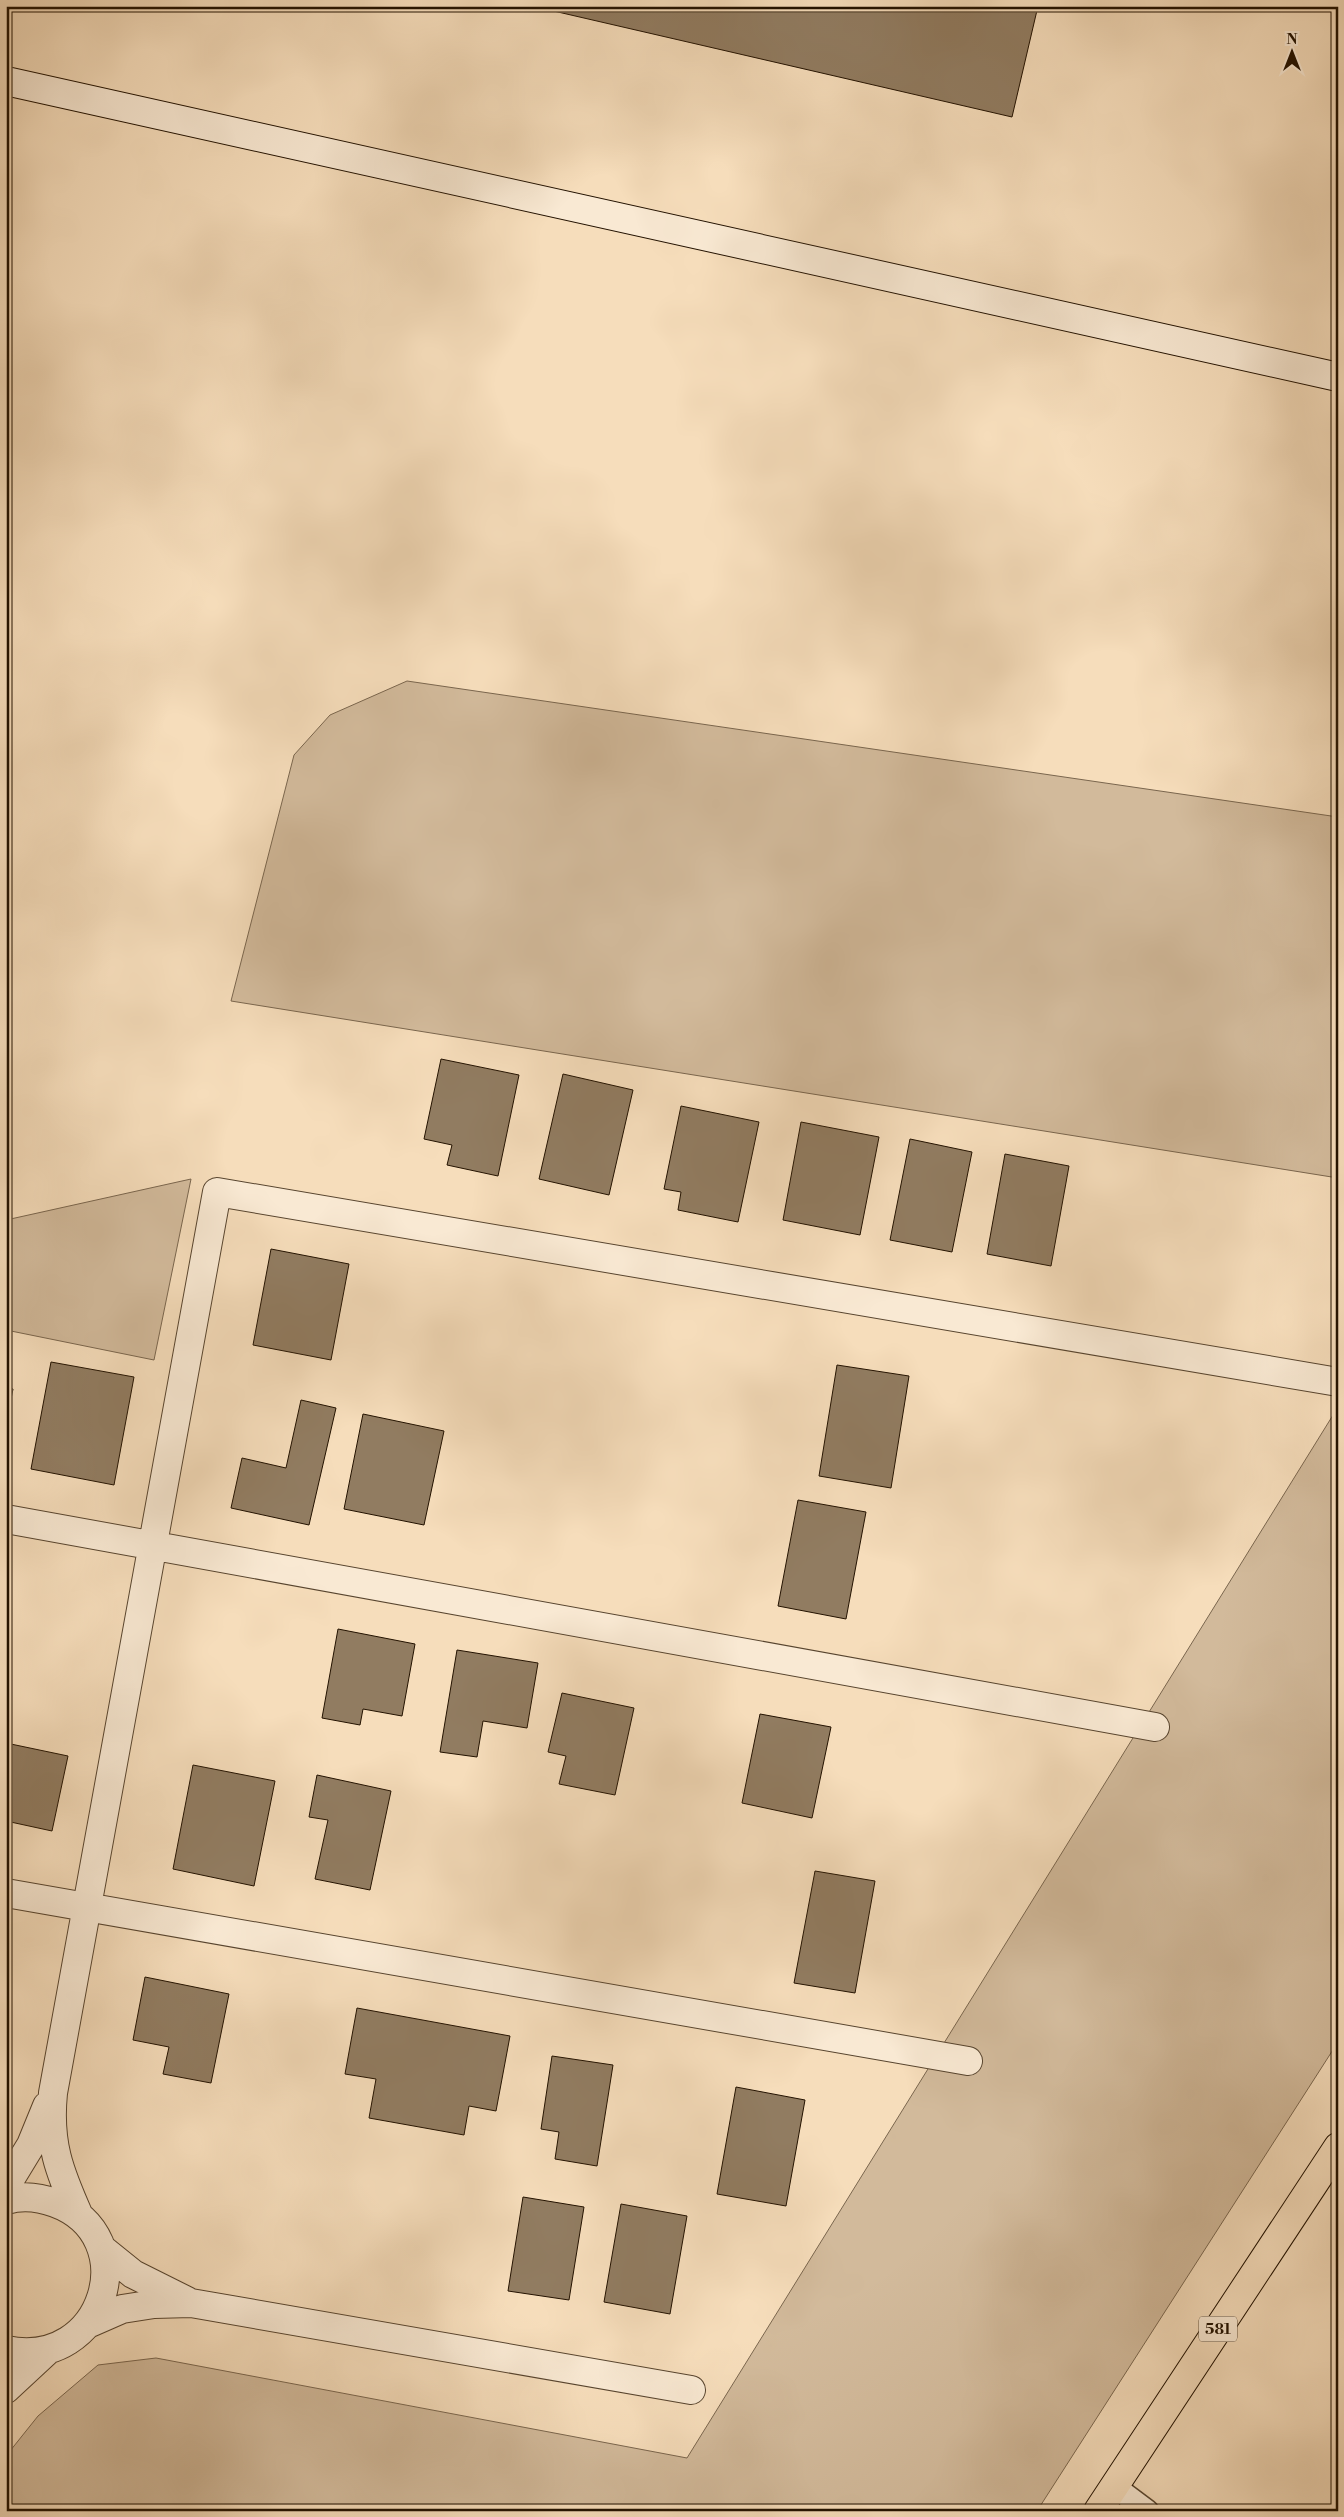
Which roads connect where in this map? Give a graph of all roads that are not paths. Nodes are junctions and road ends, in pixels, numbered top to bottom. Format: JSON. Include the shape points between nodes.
{"nodes":[{"id":1,"x":6,"y":81,"type":"edge"},
{"id":2,"x":1338,"y":377,"type":"edge"},
{"id":3,"x":1338,"y":1382,"type":"edge"},
{"id":4,"x":6,"y":1519,"type":"edge"},
{"id":5,"x":152,"y":1546,"type":"junction"},
{"id":6,"x":1155,"y":1726,"type":"dead end"},
{"id":7,"x":6,"y":1893,"type":"edge"},
{"id":8,"x":87,"y":1907,"type":"junction"},
{"id":9,"x":968,"y":2061,"type":"dead end"},
{"id":10,"x":53,"y":2093,"type":"junction"},
{"id":11,"x":1338,"y":2147,"type":"edge"},
{"id":12,"x":6,"y":2186,"type":"edge"},
{"id":13,"x":6,"y":2200,"type":"edge"},
{"id":14,"x":79,"y":2216,"type":"junction"},
{"id":15,"x":102,"y":2249,"type":"junction"},
{"id":16,"x":191,"y":2303,"type":"junction"},
{"id":17,"x":90,"y":2322,"type":"junction"},
{"id":18,"x":6,"y":2350,"type":"edge"},
{"id":19,"x":48,"y":2350,"type":"junction"},
{"id":20,"x":6,"y":2390,"type":"edge"},
{"id":21,"x":691,"y":2390,"type":"dead end"},
{"id":22,"x":1115,"y":2487,"type":"junction"},
{"id":23,"x":1098,"y":2511,"type":"edge"},
{"id":24,"x":1147,"y":2511,"type":"edge"}],
"edges":[{"from":1,"to":2,"type":"street"},
{"from":3,"to":5,"type":"street","via":[[217,1192]]},
{"from":4,"to":5,"type":"street"},
{"from":5,"to":6,"type":"street"},
{"from":5,"to":8,"type":"street"},
{"from":7,"to":8,"type":"street"},
{"from":8,"to":9,"type":"street"},
{"from":8,"to":10,"type":"street"},
{"from":10,"to":12,"type":"street","via":[[31,2145]]},
{"from":10,"to":14,"type":"street","via":[[50,2121],[56,2159]]},
{"from":11,"to":22,"type":"main road","number":"581"},
{"from":13,"to":14,"type":"street","via":[[43,2198]]},
{"from":14,"to":15,"type":"street"},
{"from":15,"to":16,"type":"street","via":[[133,2274]]},
{"from":15,"to":17,"type":"street","via":[[106,2274],[102,2299]]},
{"from":16,"to":17,"type":"street","via":[[122,2309]]},
{"from":16,"to":21,"type":"street"},
{"from":17,"to":19,"type":"street","via":[[71,2340]]},
{"from":18,"to":19,"type":"street","via":[[22,2353]]},
{"from":19,"to":20,"type":"street"},
{"from":22,"to":23,"type":"main road","number":"581"},
{"from":22,"to":24,"type":"lane"}]}
